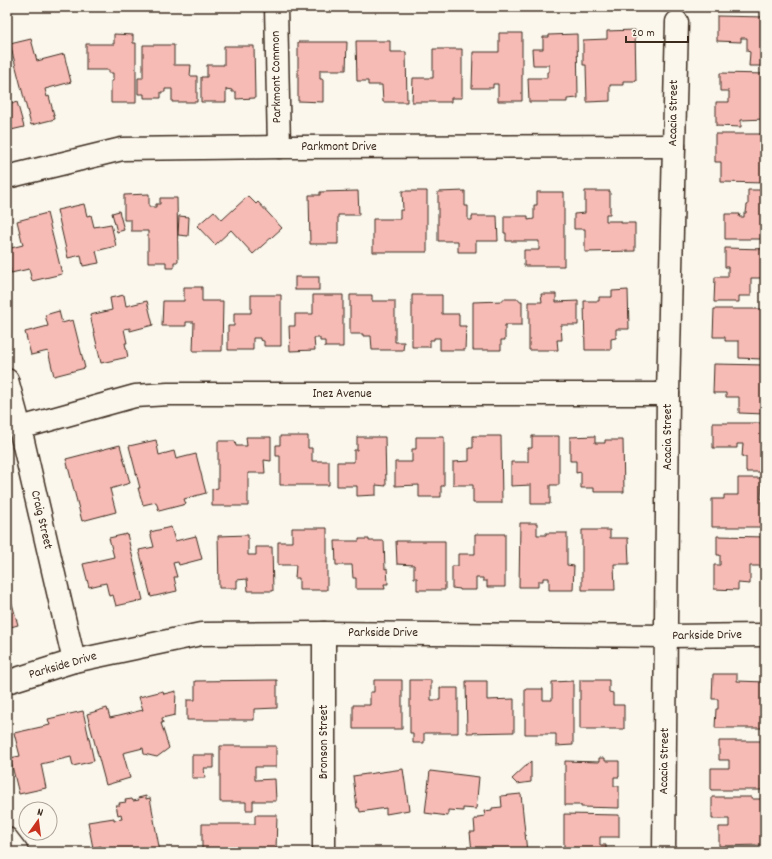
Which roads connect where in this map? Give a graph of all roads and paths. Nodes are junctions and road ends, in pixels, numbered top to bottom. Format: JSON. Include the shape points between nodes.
{"nodes":[{"id":1,"x":276,"y":7,"type":"edge"},
{"id":2,"x":677,"y":22,"type":"dead end"},
{"id":3,"x":279,"y":146,"type":"junction"},
{"id":4,"x":674,"y":146,"type":"junction"},
{"id":5,"x":7,"y":178,"type":"edge"},
{"id":6,"x":7,"y":380,"type":"edge"},
{"id":7,"x":668,"y":394,"type":"junction"},
{"id":8,"x":20,"y":428,"type":"junction"},
{"id":9,"x":324,"y":633,"type":"junction"},
{"id":10,"x":765,"y":635,"type":"edge"},
{"id":11,"x":667,"y":636,"type":"junction"},
{"id":12,"x":74,"y":661,"type":"junction"},
{"id":13,"x":7,"y":682,"type":"edge"},
{"id":14,"x":7,"y":840,"type":"edge"},
{"id":15,"x":17,"y":852,"type":"edge"},
{"id":16,"x":324,"y":852,"type":"edge"},
{"id":17,"x":664,"y":852,"type":"edge"}],
"edges":[{"from":1,"to":3,"type":"street","name":"Parkmont Common"},
{"from":2,"to":4,"type":"street","name":"Acacia Street"},
{"from":3,"to":4,"type":"street","name":"Parkmont Drive"},
{"from":3,"to":5,"type":"street","name":"Parkmont Drive","via":[[122,150]]},
{"from":4,"to":7,"type":"street","name":"Acacia Street"},
{"from":6,"to":8,"type":"street","name":"Craig Street"},
{"from":7,"to":8,"type":"street","name":"Inez Avenue","via":[[168,394],[135,396]]},
{"from":7,"to":11,"type":"street","name":"Acacia Street"},
{"from":8,"to":12,"type":"street","name":"Craig Street"},
{"from":9,"to":11,"type":"street","name":"Parkside Drive"},
{"from":9,"to":12,"type":"street","name":"Parkside Drive","via":[[201,634]]},
{"from":9,"to":16,"type":"street","name":"Bronson Street"},
{"from":10,"to":11,"type":"street","name":"Parkside Drive"},
{"from":11,"to":17,"type":"street","name":"Acacia Street"},
{"from":12,"to":13,"type":"street","name":"Parkside Drive"},
{"from":14,"to":15,"type":"street"}]}
